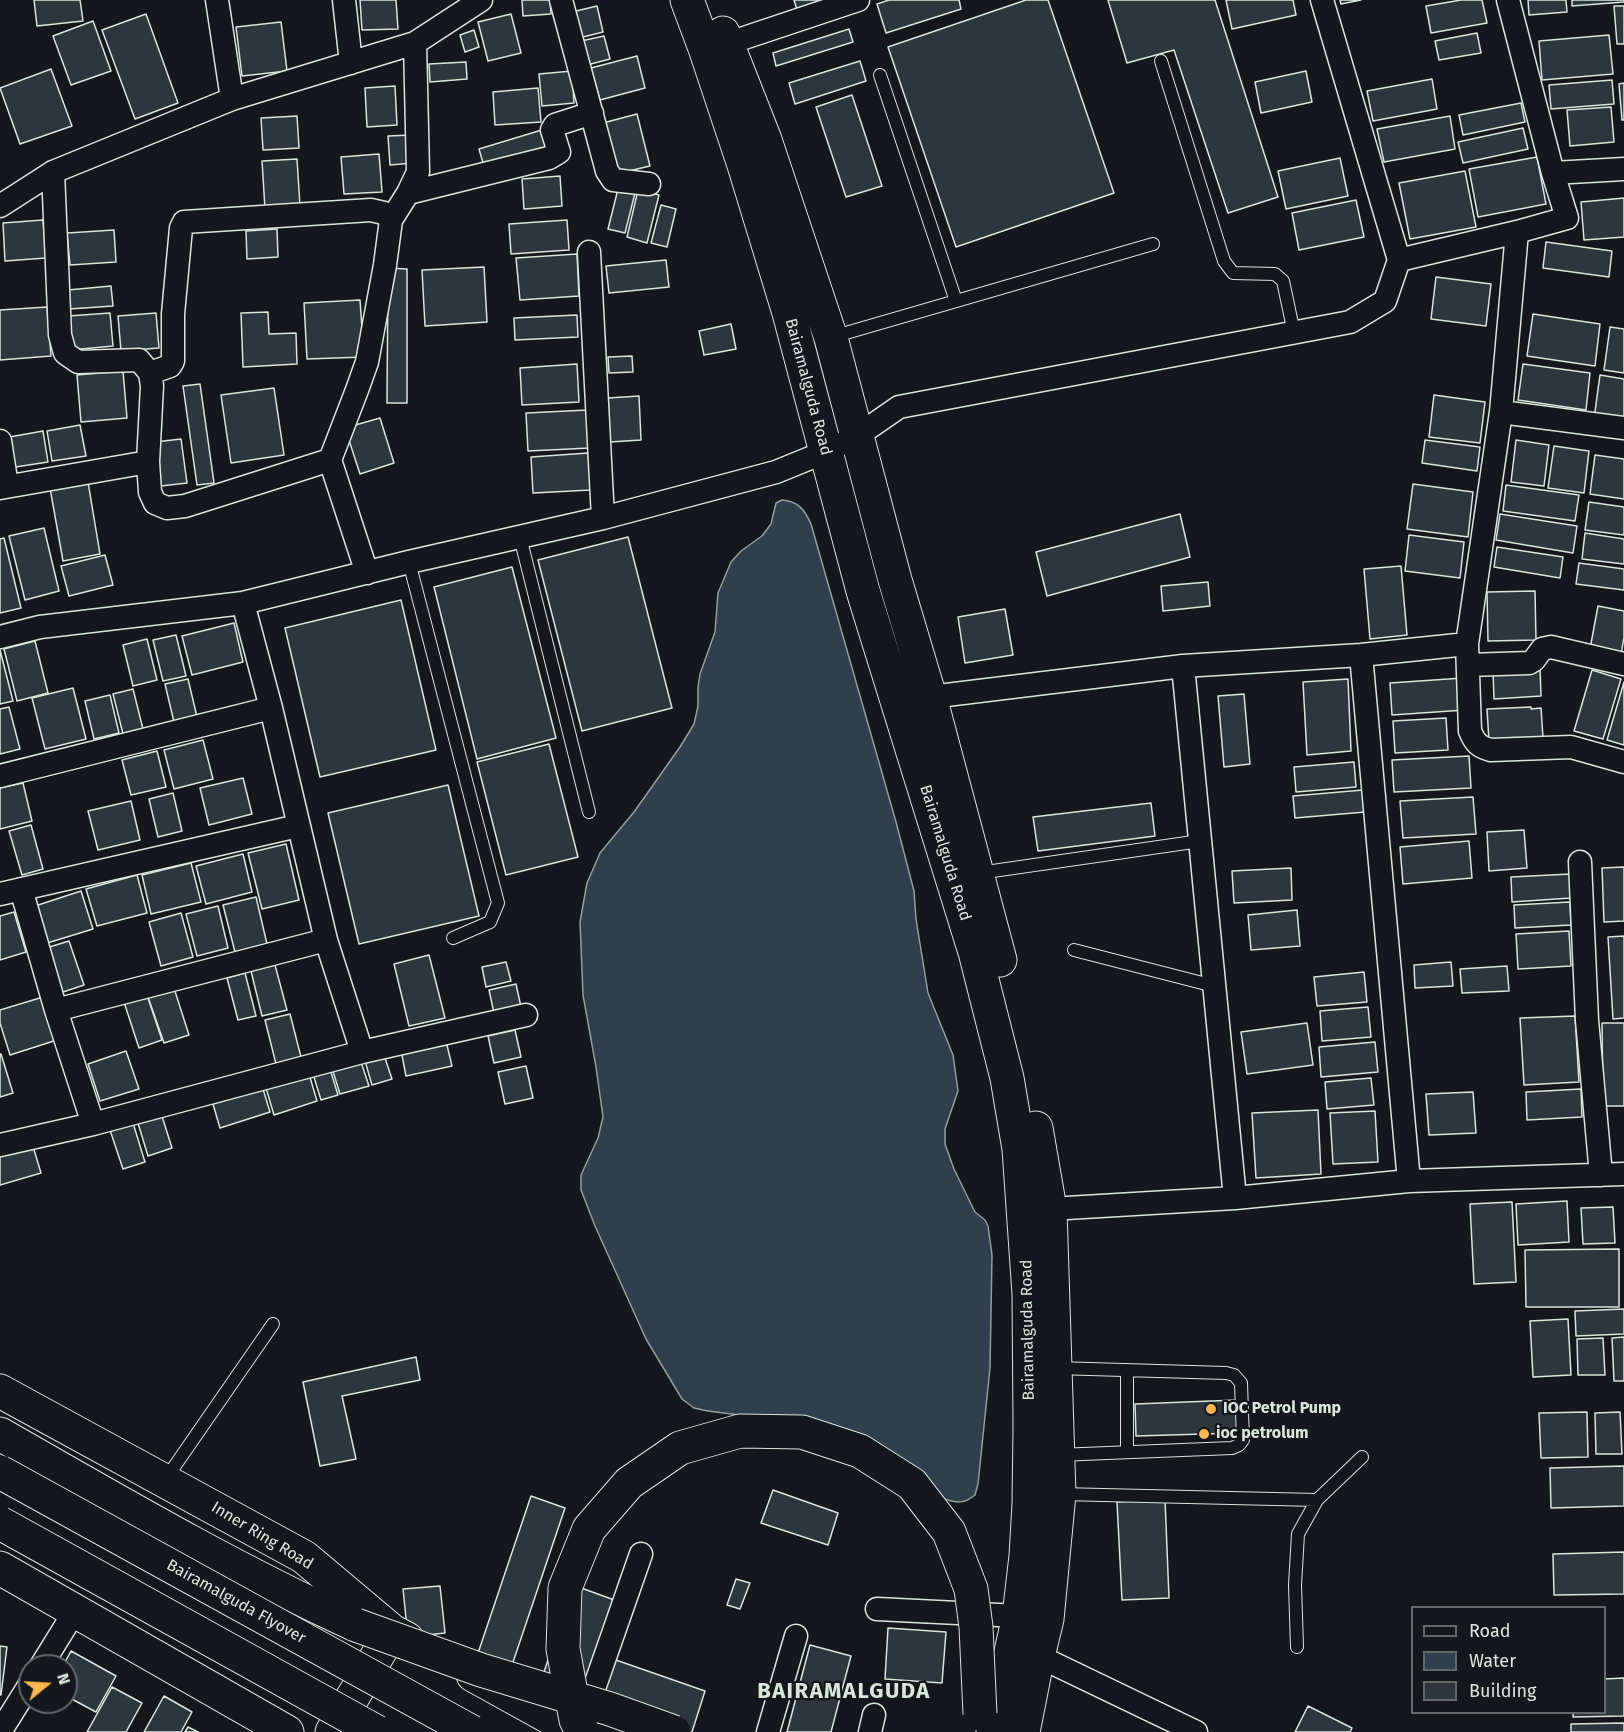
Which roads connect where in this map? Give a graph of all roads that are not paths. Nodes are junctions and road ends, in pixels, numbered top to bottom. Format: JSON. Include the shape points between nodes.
{"nodes":[{"id":1,"x":217,"y":0,"type":"edge"},
{"id":2,"x":344,"y":0,"type":"edge"},
{"id":3,"x":481,"y":0,"type":"edge"},
{"id":4,"x":561,"y":0,"type":"edge"},
{"id":5,"x":687,"y":0,"type":"edge"},
{"id":6,"x":711,"y":0,"type":"edge"},
{"id":7,"x":858,"y":0,"type":"edge"},
{"id":8,"x":1322,"y":0,"type":"edge"},
{"id":9,"x":1508,"y":0,"type":"edge"},
{"id":10,"x":415,"y":43,"type":"junction"},
{"id":11,"x":726,"y":44,"type":"junction"},
{"id":12,"x":1161,"y":61,"type":"dead end"},
{"id":13,"x":351,"y":63,"type":"junction"},
{"id":14,"x":880,"y":75,"type":"dead end"},
{"id":15,"x":232,"y":99,"type":"junction"},
{"id":16,"x":592,"y":113,"type":"junction"},
{"id":17,"x":1624,"y":169,"type":"edge"},
{"id":18,"x":53,"y":172,"type":"junction"},
{"id":19,"x":1553,"y":173,"type":"junction"},
{"id":20,"x":649,"y":184,"type":"dead end"},
{"id":21,"x":408,"y":193,"type":"junction"},
{"id":22,"x":0,"y":206,"type":"edge"},
{"id":23,"x":391,"y":220,"type":"junction"},
{"id":24,"x":1517,"y":232,"type":"junction"},
{"id":25,"x":1153,"y":244,"type":"dead end"},
{"id":26,"x":589,"y":252,"type":"dead end"},
{"id":27,"x":1399,"y":260,"type":"junction"},
{"id":28,"x":956,"y":301,"type":"junction"},
{"id":29,"x":1294,"y":333,"type":"junction"},
{"id":30,"x":831,"y":338,"type":"junction"},
{"id":31,"x":150,"y":373,"type":"junction"},
{"id":32,"x":1501,"y":412,"type":"junction"},
{"id":33,"x":1624,"y":428,"type":"edge"},
{"id":34,"x":857,"y":436,"type":"junction"},
{"id":35,"x":0,"y":441,"type":"edge"},
{"id":36,"x":825,"y":452,"type":"junction"},
{"id":37,"x":330,"y":460,"type":"junction"},
{"id":38,"x":148,"y":462,"type":"junction"},
{"id":39,"x":3,"y":487,"type":"edge"},
{"id":40,"x":603,"y":518,"type":"junction"},
{"id":41,"x":520,"y":537,"type":"junction"},
{"id":42,"x":410,"y":562,"type":"junction"},
{"id":43,"x":367,"y":573,"type":"junction"},
{"id":44,"x":895,"y":580,"type":"junction"},
{"id":45,"x":863,"y":591,"type":"junction"},
{"id":46,"x":243,"y":603,"type":"junction"},
{"id":47,"x":0,"y":637,"type":"edge"},
{"id":48,"x":1361,"y":655,"type":"junction"},
{"id":49,"x":1467,"y":655,"type":"junction"},
{"id":50,"x":1624,"y":664,"type":"edge"},
{"id":51,"x":1183,"y":666,"type":"junction"},
{"id":52,"x":930,"y":697,"type":"junction"},
{"id":53,"x":271,"y":708,"type":"junction"},
{"id":54,"x":1624,"y":762,"type":"edge"},
{"id":55,"x":0,"y":776,"type":"edge"},
{"id":56,"x":589,"y":812,"type":"dead end"},
{"id":57,"x":298,"y":826,"type":"junction"},
{"id":58,"x":1200,"y":841,"type":"junction"},
{"id":59,"x":1580,"y":862,"type":"dead end"},
{"id":60,"x":977,"y":874,"type":"junction"},
{"id":61,"x":10,"y":892,"type":"edge"},
{"id":62,"x":453,"y":938,"type":"dead end"},
{"id":63,"x":326,"y":940,"type":"junction"},
{"id":64,"x":1074,"y":950,"type":"dead end"},
{"id":65,"x":1214,"y":986,"type":"junction"},
{"id":66,"x":56,"y":1010,"type":"junction"},
{"id":67,"x":526,"y":1015,"type":"dead end"},
{"id":68,"x":362,"y":1052,"type":"junction"},
{"id":69,"x":93,"y":1124,"type":"junction"},
{"id":70,"x":0,"y":1145,"type":"edge"},
{"id":71,"x":1624,"y":1174,"type":"edge"},
{"id":72,"x":1601,"y":1175,"type":"junction"},
{"id":73,"x":1409,"y":1181,"type":"junction"},
{"id":74,"x":1235,"y":1198,"type":"junction"},
{"id":75,"x":1050,"y":1209,"type":"junction"},
{"id":76,"x":273,"y":1324,"type":"dead end"},
{"id":77,"x":1127,"y":1370,"type":"junction"},
{"id":78,"x":1047,"y":1379,"type":"junction"},
{"id":79,"x":0,"y":1391,"type":"edge"},
{"id":80,"x":0,"y":1434,"type":"edge"},
{"id":81,"x":1127,"y":1452,"type":"junction"},
{"id":82,"x":1057,"y":1455,"type":"junction"},
{"id":83,"x":1362,"y":1457,"type":"dead end"},
{"id":84,"x":0,"y":1472,"type":"edge"},
{"id":85,"x":165,"y":1480,"type":"junction"},
{"id":86,"x":1059,"y":1494,"type":"junction"},
{"id":87,"x":1317,"y":1500,"type":"junction"},
{"id":88,"x":0,"y":1523,"type":"edge"},
{"id":89,"x":641,"y":1554,"type":"dead end"},
{"id":90,"x":0,"y":1568,"type":"edge"},
{"id":91,"x":877,"y":1609,"type":"dead end"},
{"id":92,"x":75,"y":1611,"type":"junction"},
{"id":93,"x":1020,"y":1616,"type":"junction"},
{"id":94,"x":392,"y":1631,"type":"junction"},
{"id":95,"x":796,"y":1635,"type":"dead end"},
{"id":96,"x":1298,"y":1647,"type":"dead end"},
{"id":97,"x":48,"y":1654,"type":"edge"},
{"id":98,"x":1038,"y":1656,"type":"junction"},
{"id":99,"x":18,"y":1703,"type":"edge"},
{"id":100,"x":985,"y":1726,"type":"edge"},
{"id":101,"x":1,"y":1730,"type":"edge"},
{"id":102,"x":287,"y":1732,"type":"edge"},
{"id":103,"x":332,"y":1732,"type":"edge"},
{"id":104,"x":377,"y":1732,"type":"edge"},
{"id":105,"x":472,"y":1732,"type":"edge"},
{"id":106,"x":577,"y":1732,"type":"edge"},
{"id":107,"x":584,"y":1732,"type":"edge"},
{"id":108,"x":674,"y":1732,"type":"edge"},
{"id":109,"x":768,"y":1732,"type":"edge"},
{"id":110,"x":1023,"y":1732,"type":"edge"},
{"id":111,"x":1196,"y":1732,"type":"edge"}],
"edges":[{"from":1,"to":15,"type":"street"},
{"from":2,"to":13,"type":"street"},
{"from":3,"to":10,"type":"street"},
{"from":4,"to":16,"type":"street"},
{"from":5,"to":36,"type":"main road","name":"Bairamalguda Road","via":[[744,165],[789,313]]},
{"from":6,"to":11,"type":"main road","name":"Bairamalguda Road"},
{"from":7,"to":11,"type":"street"},
{"from":8,"to":27,"type":"street"},
{"from":9,"to":19,"type":"street"},
{"from":10,"to":13,"type":"street"},
{"from":10,"to":21,"type":"street","via":[[418,172]]},
{"from":11,"to":30,"type":"main road","name":"Bairamalguda Road","via":[[765,141]]},
{"from":12,"to":29,"type":"lane","via":[[1224,261],[1233,273],[1275,274],[1283,281]]},
{"from":13,"to":15,"type":"street"},
{"from":14,"to":28,"type":"lane"},
{"from":15,"to":18,"type":"street"},
{"from":16,"to":20,"type":"street","via":[[607,171],[613,180]]},
{"from":16,"to":21,"type":"street","via":[[555,125],[552,130],[559,152],[549,158]]},
{"from":17,"to":19,"type":"street"},
{"from":18,"to":22,"type":"street"},
{"from":18,"to":31,"type":"street","via":[[64,352],[78,362],[139,360]]},
{"from":19,"to":24,"type":"street","via":[[1567,218]]},
{"from":21,"to":23,"type":"street"},
{"from":23,"to":31,"type":"street","via":[[384,213],[371,210],[184,222],[173,314],[172,361],[170,366]]},
{"from":23,"to":37,"type":"street","via":[[367,362]]},
{"from":24,"to":27,"type":"street"},
{"from":24,"to":32,"type":"street"},
{"from":25,"to":28,"type":"lane"},
{"from":26,"to":40,"type":"street"},
{"from":27,"to":29,"type":"street","via":[[1385,301],[1350,322]]},
{"from":28,"to":30,"type":"lane"},
{"from":29,"to":34,"type":"street","via":[[899,407]]},
{"from":30,"to":34,"type":"main road","name":"Bairamalguda Road"},
{"from":31,"to":38,"type":"street"},
{"from":32,"to":33,"type":"street"},
{"from":32,"to":49,"type":"street"},
{"from":34,"to":36,"type":"street"},
{"from":34,"to":44,"type":"main road","name":"Bairamalguda Road"},
{"from":35,"to":39,"type":"street"},
{"from":36,"to":40,"type":"street","via":[[776,472]]},
{"from":36,"to":45,"type":"main road","name":"Bairamalguda Road"},
{"from":37,"to":38,"type":"street","via":[[185,506],[167,508],[155,503],[150,492]]},
{"from":37,"to":43,"type":"street"},
{"from":38,"to":39,"type":"street"},
{"from":40,"to":41,"type":"street"},
{"from":41,"to":42,"type":"street"},
{"from":41,"to":56,"type":"lane"},
{"from":42,"to":43,"type":"street"},
{"from":42,"to":62,"type":"lane","via":[[498,903],[490,922]]},
{"from":43,"to":46,"type":"street"},
{"from":44,"to":45,"type":"main road"},
{"from":44,"to":52,"type":"main road","name":"Bairamalguda Road"},
{"from":45,"to":78,"type":"main road","name":"Bairamalguda Road","via":[[975,951],[1007,1078],[1019,1149],[1029,1294]]},
{"from":46,"to":47,"type":"street","via":[[40,627]]},
{"from":46,"to":53,"type":"street"},
{"from":48,"to":49,"type":"street"},
{"from":48,"to":51,"type":"street"},
{"from":48,"to":73,"type":"street"},
{"from":49,"to":50,"type":"street","via":[[1529,663],[1542,649],[1551,647]]},
{"from":49,"to":54,"type":"street","via":[[1470,731],[1481,747],[1571,747]]},
{"from":51,"to":52,"type":"street"},
{"from":51,"to":58,"type":"street"},
{"from":52,"to":60,"type":"main road","name":"Bairamalguda Road"},
{"from":53,"to":55,"type":"street"},
{"from":53,"to":57,"type":"street"},
{"from":57,"to":61,"type":"street"},
{"from":57,"to":63,"type":"street"},
{"from":58,"to":60,"type":"lane"},
{"from":58,"to":65,"type":"street"},
{"from":59,"to":72,"type":"street","via":[[1587,1020]]},
{"from":60,"to":75,"type":"main road","name":"Bairamalguda Road","via":[[999,956],[1041,1149]]},
{"from":61,"to":66,"type":"street"},
{"from":63,"to":66,"type":"street"},
{"from":63,"to":68,"type":"street"},
{"from":64,"to":65,"type":"lane"},
{"from":65,"to":74,"type":"street"},
{"from":66,"to":69,"type":"street"},
{"from":67,"to":68,"type":"street"},
{"from":68,"to":69,"type":"street"},
{"from":69,"to":70,"type":"street"},
{"from":71,"to":72,"type":"street"},
{"from":72,"to":73,"type":"street"},
{"from":73,"to":74,"type":"street"},
{"from":74,"to":75,"type":"street"},
{"from":75,"to":78,"type":"main road","name":"Bairamalguda Road"},
{"from":76,"to":85,"type":"lane"},
{"from":77,"to":78,"type":"lane"},
{"from":77,"to":81,"type":"lane"},
{"from":77,"to":81,"type":"lane","via":[[1234,1375],[1241,1383],[1243,1440],[1232,1448]]},
{"from":78,"to":82,"type":"main road","name":"Bairamalguda Road"},
{"from":78,"to":93,"type":"main road","name":"Bairamalguda Road","via":[[1029,1504]]},
{"from":79,"to":85,"type":"main road","name":"Inner Ring Road"},
{"from":80,"to":108,"type":"main road","bridge":true,"via":[[165,1529],[346,1621],[481,1670]]},
{"from":81,"to":82,"type":"lane"},
{"from":82,"to":86,"type":"main road","name":"Bairamalguda Road"},
{"from":83,"to":87,"type":"lane"},
{"from":84,"to":105,"type":"main road","name":"Bairamalguda Flyover","bridge":true},
{"from":85,"to":94,"type":"main road","name":"Inner Ring Road","via":[[304,1557]]},
{"from":86,"to":87,"type":"lane"},
{"from":86,"to":98,"type":"main road","name":"Bairamalguda Road","via":[[1047,1619]]},
{"from":87,"to":96,"type":"lane","via":[[1298,1534]]},
{"from":88,"to":104,"type":"main road","bridge":true},
{"from":89,"to":106,"type":"street"},
{"from":90,"to":92,"type":"main road"},
{"from":91,"to":93,"type":"street"},
{"from":92,"to":97,"type":"street"},
{"from":92,"to":102,"type":"main road"},
{"from":93,"to":100,"type":"main road","name":"Bairamalguda Road"},
{"from":94,"to":103,"type":"main road"},
{"from":94,"to":106,"type":"main road","name":"Inner Ring Road"},
{"from":95,"to":109,"type":"street"},
{"from":98,"to":110,"type":"main road","name":"Bairamalguda Road"},
{"from":98,"to":111,"type":"street"},
{"from":99,"to":101,"type":"street"},
{"from":100,"to":107,"type":"main road","bridge":true,"via":[[971,1589],[949,1532],[912,1484],[860,1451],[802,1432],[740,1431],[680,1448],[629,1483],[589,1529],[566,1588],[563,1649],[576,1720]]}]}
